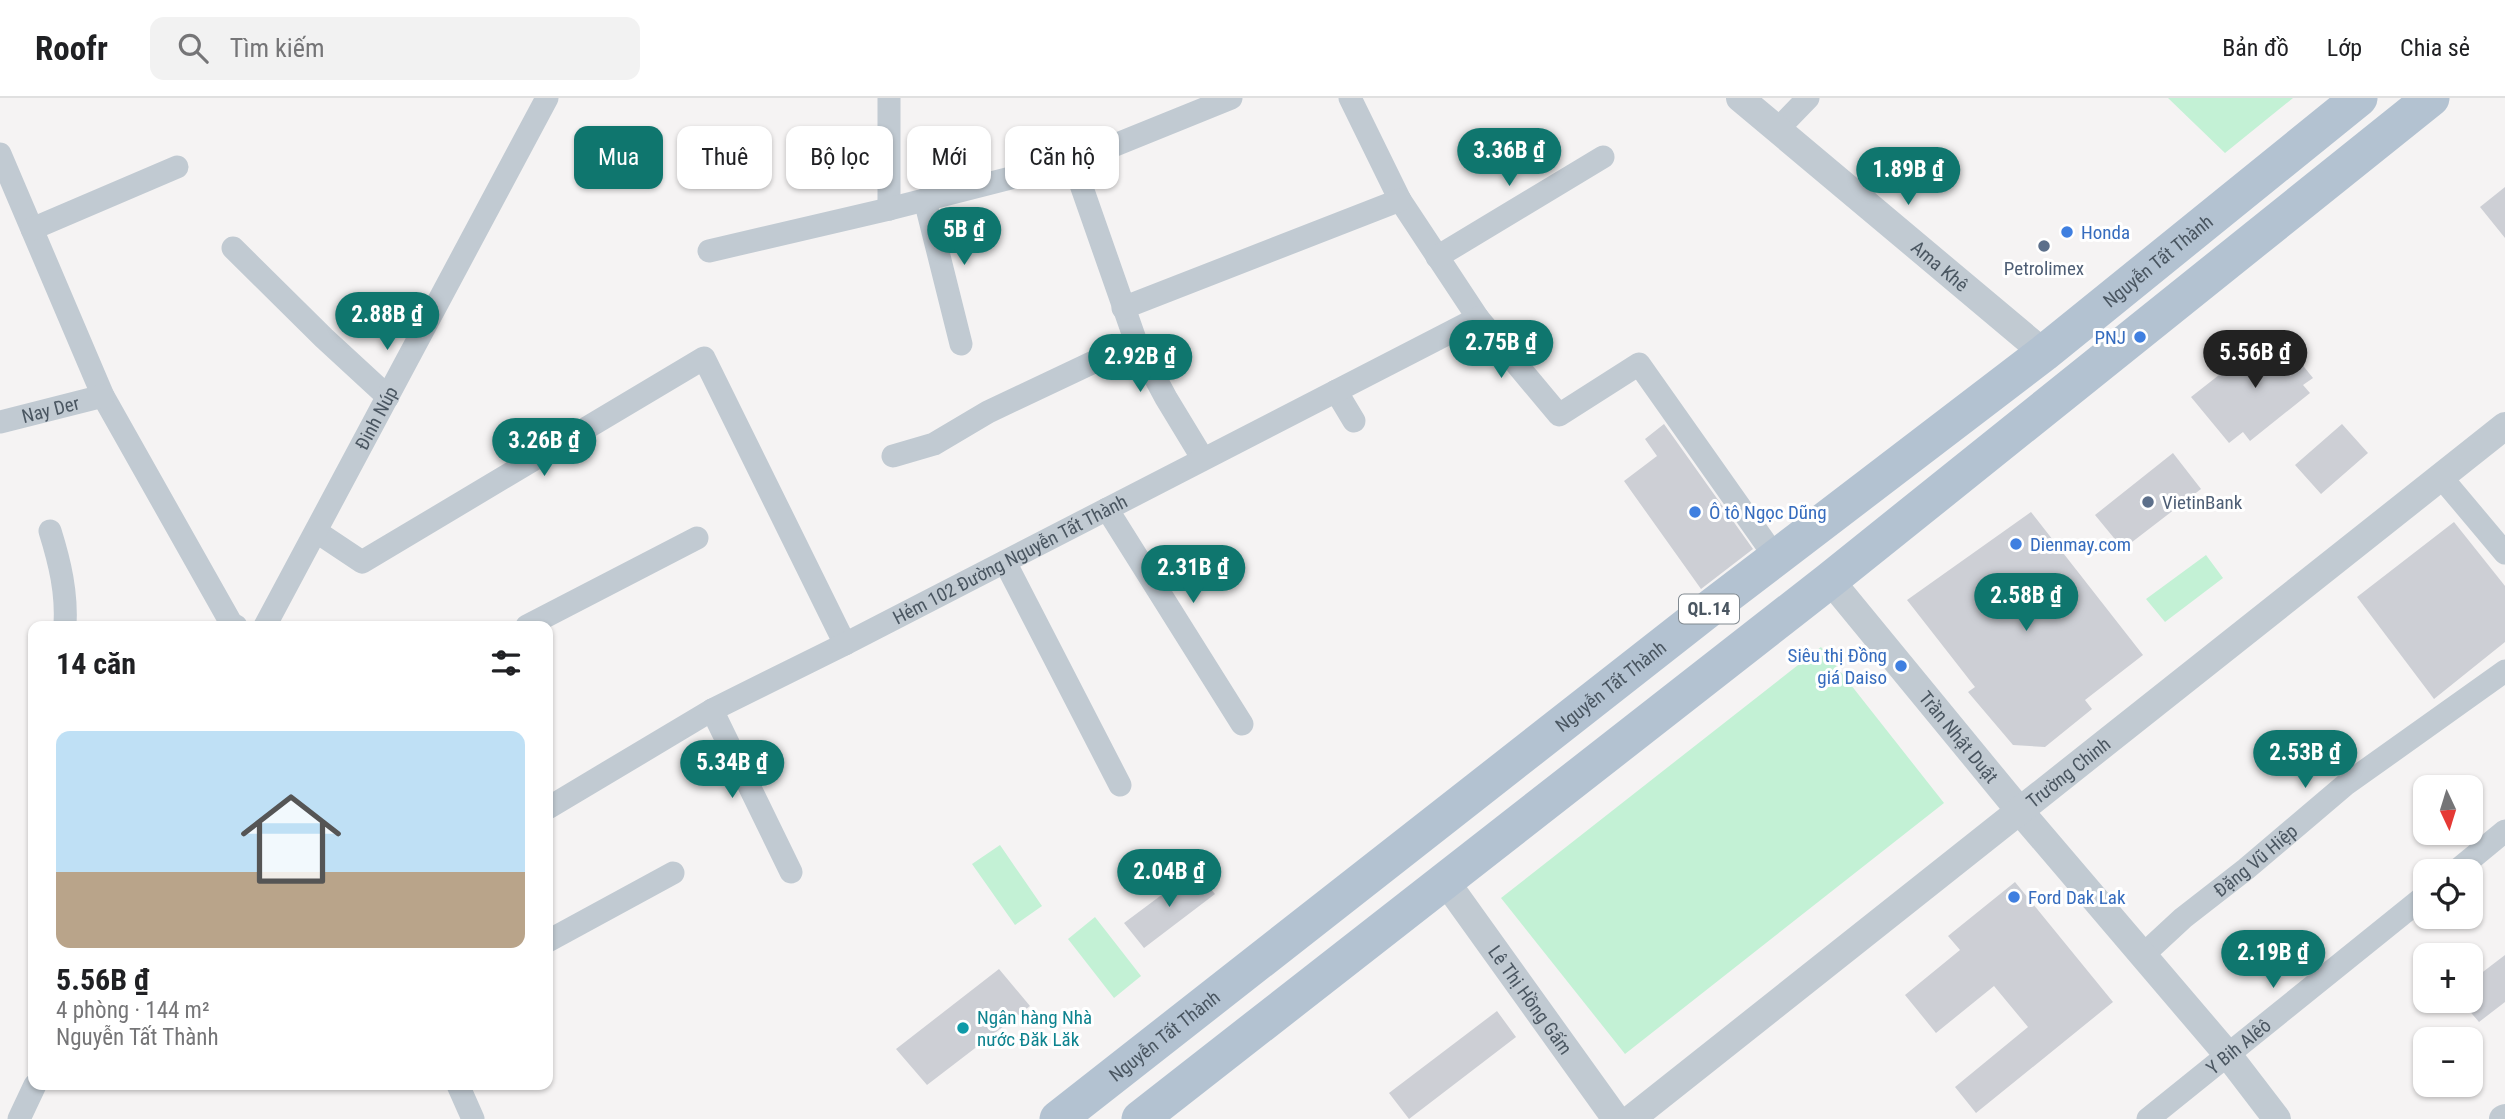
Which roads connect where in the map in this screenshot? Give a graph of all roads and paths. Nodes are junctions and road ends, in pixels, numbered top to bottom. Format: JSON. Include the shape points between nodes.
{"nodes":[{"id":1,"x":547,"y":98,"type":"edge"},
{"id":2,"x":889,"y":98,"type":"edge"},
{"id":3,"x":1231,"y":98,"type":"edge"},
{"id":4,"x":1350,"y":98,"type":"edge"},
{"id":5,"x":1740,"y":98,"type":"edge"},
{"id":6,"x":1808,"y":98,"type":"edge"},
{"id":7,"x":2359,"y":98,"type":"edge"},
{"id":8,"x":2431,"y":98,"type":"edge"},
{"id":9,"x":1777,"y":130,"type":"junction"},
{"id":10,"x":1119,"y":143,"type":"edge"},
{"id":11,"x":0,"y":155,"type":"edge"},
{"id":12,"x":1603,"y":157,"type":"dead end"},
{"id":13,"x":177,"y":167,"type":"dead end"},
{"id":14,"x":1005,"y":179,"type":"edge"},
{"id":15,"x":1082,"y":189,"type":"edge"},
{"id":16,"x":925,"y":200,"type":"junction"},
{"id":17,"x":1400,"y":200,"type":"junction"},
{"id":18,"x":890,"y":209,"type":"junction"},
{"id":19,"x":32,"y":229,"type":"junction"},
{"id":20,"x":233,"y":248,"type":"dead end"},
{"id":21,"x":709,"y":251,"type":"dead end"},
{"id":22,"x":1437,"y":257,"type":"junction"},
{"id":23,"x":1123,"y":308,"type":"junction"},
{"id":24,"x":1478,"y":318,"type":"junction"},
{"id":25,"x":1136,"y":342,"type":"junction"},
{"id":26,"x":961,"y":344,"type":"dead end"},
{"id":27,"x":2044,"y":353,"type":"junction"},
{"id":28,"x":2072,"y":386,"type":"junction"},
{"id":29,"x":1336,"y":391,"type":"junction"},
{"id":30,"x":103,"y":396,"type":"junction"},
{"id":31,"x":388,"y":397,"type":"junction"},
{"id":32,"x":1354,"y":421,"type":"dead end"},
{"id":33,"x":0,"y":422,"type":"edge"},
{"id":34,"x":2505,"y":426,"type":"edge"},
{"id":35,"x":893,"y":456,"type":"dead end"},
{"id":36,"x":1203,"y":459,"type":"junction"},
{"id":37,"x":2441,"y":477,"type":"junction"},
{"id":38,"x":1107,"y":509,"type":"junction"},
{"id":39,"x":50,"y":531,"type":"dead end"},
{"id":40,"x":317,"y":532,"type":"junction"},
{"id":41,"x":697,"y":538,"type":"dead end"},
{"id":42,"x":2505,"y":553,"type":"edge"},
{"id":43,"x":1776,"y":558,"type":"junction"},
{"id":44,"x":1004,"y":562,"type":"junction"},
{"id":45,"x":1830,"y":580,"type":"junction"},
{"id":46,"x":65,"y":621,"type":"edge"},
{"id":47,"x":230,"y":621,"type":"edge"},
{"id":48,"x":268,"y":621,"type":"edge"},
{"id":49,"x":537,"y":621,"type":"edge"},
{"id":50,"x":845,"y":644,"type":"junction"},
{"id":51,"x":2505,"y":671,"type":"edge"},
{"id":52,"x":712,"y":710,"type":"junction"},
{"id":53,"x":1242,"y":724,"type":"dead end"},
{"id":54,"x":1120,"y":785,"type":"dead end"},
{"id":55,"x":553,"y":804,"type":"edge"},
{"id":56,"x":2019,"y":810,"type":"junction"},
{"id":57,"x":2505,"y":831,"type":"edge"},
{"id":58,"x":2471,"y":859,"type":"edge"},
{"id":59,"x":791,"y":872,"type":"dead end"},
{"id":60,"x":673,"y":873,"type":"dead end"},
{"id":61,"x":1446,"y":882,"type":"junction"},
{"id":62,"x":2413,"y":906,"type":"edge"},
{"id":63,"x":553,"y":938,"type":"edge"},
{"id":64,"x":2143,"y":955,"type":"junction"},
{"id":65,"x":2228,"y":1055,"type":"junction"},
{"id":66,"x":33,"y":1090,"type":"edge"},
{"id":67,"x":460,"y":1090,"type":"edge"},
{"id":68,"x":19,"y":1119,"type":"edge"},
{"id":69,"x":473,"y":1119,"type":"edge"},
{"id":70,"x":1058,"y":1119,"type":"edge"},
{"id":71,"x":1140,"y":1119,"type":"edge"},
{"id":72,"x":1616,"y":1119,"type":"edge"},
{"id":73,"x":1630,"y":1119,"type":"edge"},
{"id":74,"x":2148,"y":1119,"type":"edge"},
{"id":75,"x":2277,"y":1119,"type":"edge"}],
"edges":[{"from":1,"to":31,"type":"street","name":"Đinh Núp"},
{"from":2,"to":18,"type":"street"},
{"from":3,"to":10,"type":"street"},
{"from":4,"to":17,"type":"street"},
{"from":5,"to":9,"type":"street","name":"Ama Khê"},
{"from":6,"to":9,"type":"street"},
{"from":7,"to":27,"type":"main road","name":"Nguyễn Tất Thành","number":"QL.14"},
{"from":8,"to":28,"type":"main road","number":"QL.14"},
{"from":9,"to":27,"type":"street","name":"Ama Khê"},
{"from":11,"to":19,"type":"street"},
{"from":12,"to":22,"type":"street"},
{"from":13,"to":19,"type":"street"},
{"from":14,"to":16,"type":"street"},
{"from":15,"to":23,"type":"street"},
{"from":16,"to":18,"type":"street"},
{"from":16,"to":26,"type":"street"},
{"from":17,"to":22,"type":"street"},
{"from":17,"to":23,"type":"street"},
{"from":18,"to":21,"type":"street"},
{"from":19,"to":30,"type":"street"},
{"from":20,"to":31,"type":"street"},
{"from":22,"to":24,"type":"street"},
{"from":23,"to":25,"type":"street"},
{"from":24,"to":29,"type":"street","name":"Hẻm 102 Đường Nguyễn Tất Thành"},
{"from":24,"to":43,"type":"street","via":[[1559,415],[1639,364]]},
{"from":25,"to":35,"type":"street","via":[[988,412],[934,444]]},
{"from":25,"to":36,"type":"street"},
{"from":27,"to":28,"type":"main road"},
{"from":27,"to":43,"type":"main road","name":"Nguyễn Tất Thành","number":"QL.14"},
{"from":28,"to":45,"type":"main road","number":"QL.14"},
{"from":29,"to":32,"type":"street"},
{"from":29,"to":36,"type":"street","name":"Hẻm 102 Đường Nguyễn Tất Thành"},
{"from":30,"to":33,"type":"street","name":"Nay Der"},
{"from":30,"to":47,"type":"street"},
{"from":31,"to":40,"type":"street","name":"Đinh Núp"},
{"from":34,"to":37,"type":"street","name":"Trường Chinh"},
{"from":36,"to":38,"type":"street","name":"Hẻm 102 Đường Nguyễn Tất Thành"},
{"from":37,"to":42,"type":"street"},
{"from":37,"to":56,"type":"street","name":"Trường Chinh"},
{"from":38,"to":44,"type":"street","name":"Hẻm 102 Đường Nguyễn Tất Thành"},
{"from":38,"to":53,"type":"street"},
{"from":39,"to":46,"type":"street","via":[[61,567]]},
{"from":40,"to":48,"type":"street","name":"Đinh Núp"},
{"from":40,"to":50,"type":"street","via":[[362,562],[704,358]]},
{"from":41,"to":49,"type":"street"},
{"from":43,"to":70,"type":"main road","name":"Nguyễn Tất Thành","number":"QL.14"},
{"from":44,"to":50,"type":"street","name":"Hẻm 102 Đường Nguyễn Tất Thành"},
{"from":44,"to":54,"type":"street"},
{"from":45,"to":56,"type":"street","name":"Trần Nhật Duật"},
{"from":45,"to":61,"type":"main road","number":"QL.14"},
{"from":50,"to":52,"type":"street","name":"Hẻm 102 Đường Nguyễn Tất Thành"},
{"from":51,"to":64,"type":"street","name":"Đặng Vũ Hiệp","via":[[2344,785]]},
{"from":52,"to":55,"type":"street","name":"Hẻm 102 Đường Nguyễn Tất Thành"},
{"from":52,"to":59,"type":"street"},
{"from":56,"to":64,"type":"street","name":"Trần Nhật Duật"},
{"from":56,"to":73,"type":"street","name":"Trường Chinh"},
{"from":57,"to":58,"type":"street"},
{"from":60,"to":63,"type":"street"},
{"from":61,"to":71,"type":"main road","number":"QL.14"},
{"from":61,"to":72,"type":"street","name":"Lê Thị Hồng Gấm"},
{"from":62,"to":65,"type":"street","name":"Y Bih Alêô"},
{"from":64,"to":65,"type":"street","name":"Trần Nhật Duật"},
{"from":65,"to":74,"type":"street","name":"Y Bih Alêô"},
{"from":65,"to":75,"type":"street","name":"Trần Nhật Duật"},
{"from":66,"to":68,"type":"street"},
{"from":67,"to":69,"type":"street"}]}
